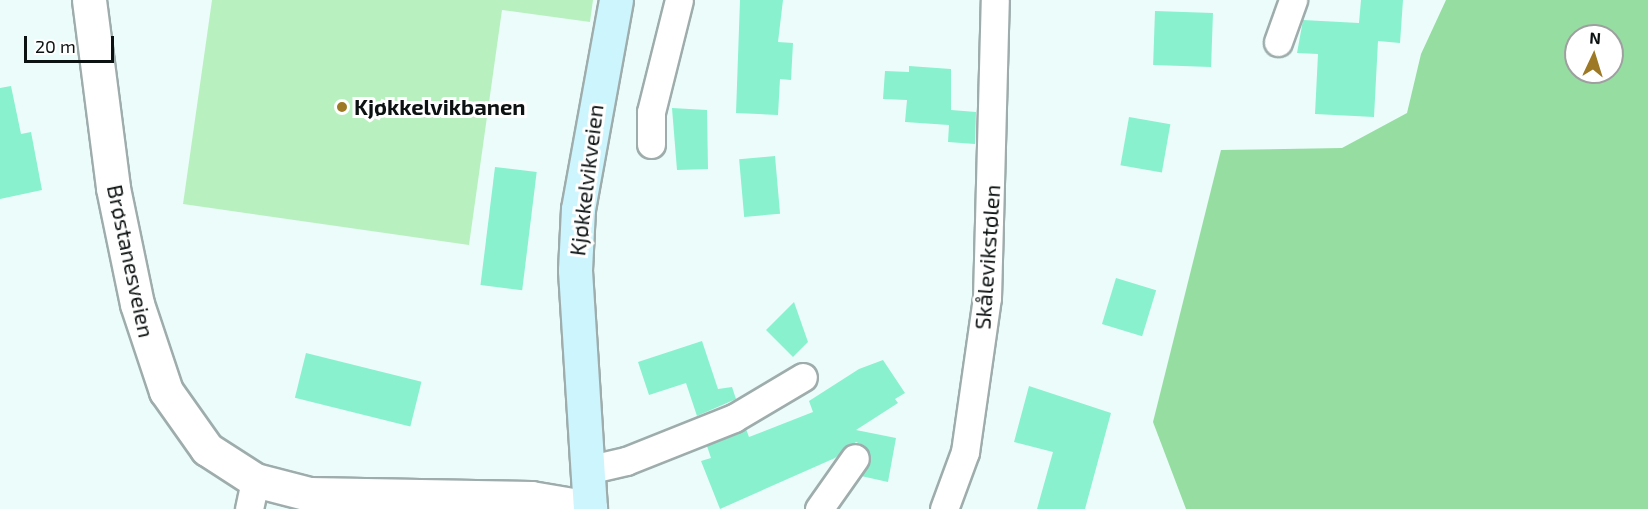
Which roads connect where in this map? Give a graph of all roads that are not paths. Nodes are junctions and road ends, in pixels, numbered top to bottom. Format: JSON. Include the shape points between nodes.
{"nodes":[{"id":1,"x":89,"y":0,"type":"edge"},
{"id":2,"x":616,"y":0,"type":"edge"},
{"id":3,"x":679,"y":0,"type":"edge"},
{"id":4,"x":995,"y":0,"type":"edge"},
{"id":5,"x":1293,"y":0,"type":"edge"},
{"id":6,"x":1278,"y":42,"type":"dead end"},
{"id":7,"x":651,"y":144,"type":"dead end"},
{"id":8,"x":803,"y":377,"type":"dead end"},
{"id":9,"x":855,"y":458,"type":"dead end"},
{"id":10,"x":587,"y":470,"type":"junction"},
{"id":11,"x":252,"y":495,"type":"edge"},
{"id":12,"x":590,"y":509,"type":"edge"},
{"id":13,"x":819,"y":509,"type":"edge"},
{"id":14,"x":944,"y":509,"type":"edge"}],
"edges":[{"from":1,"to":11,"type":"street","name":"Brøstanesveien","via":[[123,249],[151,351],[186,425]]},
{"from":2,"to":10,"type":"main road","name":"Kjøkkelvikveien","via":[[578,209],[575,270]]},
{"from":3,"to":7,"type":"street","via":[[651,112]]},
{"from":4,"to":14,"type":"street","name":"Skålevikstølen","via":[[987,298],[964,452]]},
{"from":5,"to":6,"type":"street"},
{"from":8,"to":10,"type":"street","via":[[734,418],[617,464]]},
{"from":9,"to":13,"type":"street"},
{"from":10,"to":12,"type":"main road","name":"Kjøkkelvikveien"},
{"from":11,"to":12,"type":"street","name":"Brøstanesveien","via":[[531,498]]}]}
